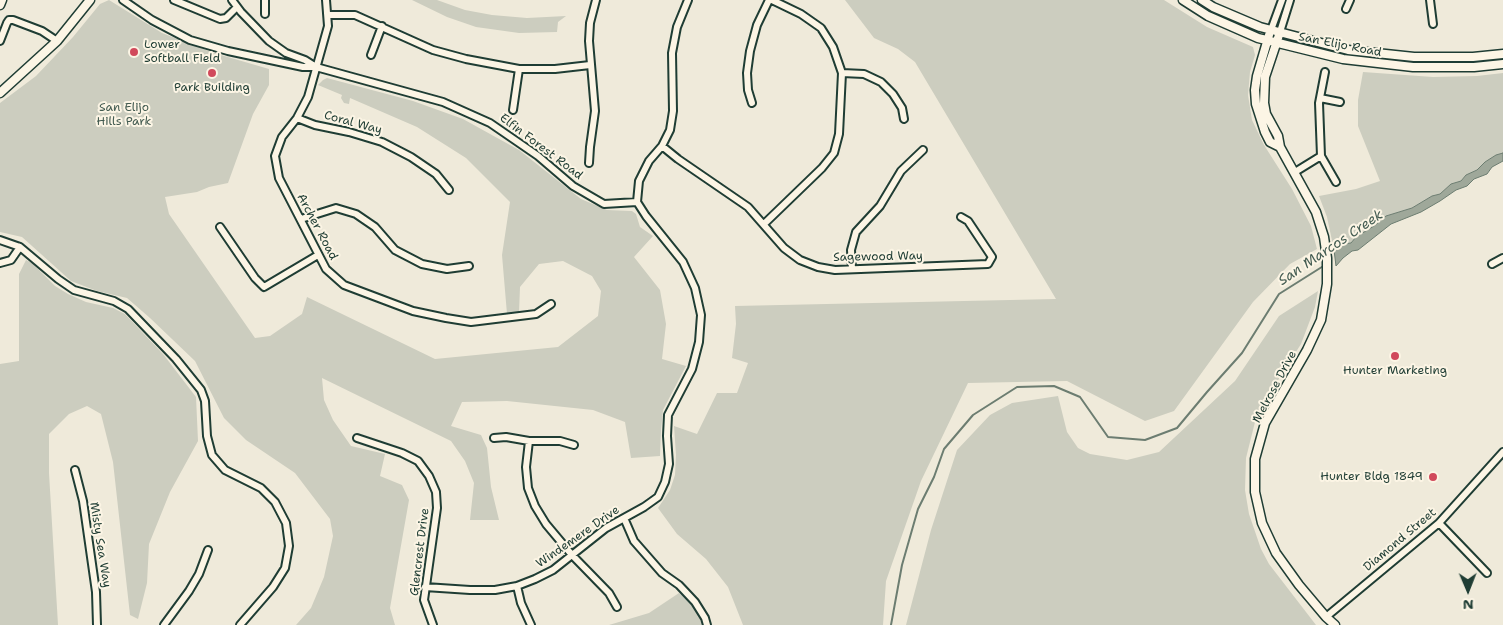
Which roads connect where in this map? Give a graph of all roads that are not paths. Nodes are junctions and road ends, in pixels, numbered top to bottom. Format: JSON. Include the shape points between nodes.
{"nodes":[{"id":1,"x":2,"y":0,"type":"edge"},
{"id":2,"x":90,"y":0,"type":"edge"},
{"id":3,"x":124,"y":0,"type":"edge"},
{"id":4,"x":174,"y":0,"type":"edge"},
{"id":5,"x":232,"y":0,"type":"edge"},
{"id":6,"x":265,"y":0,"type":"edge"},
{"id":7,"x":326,"y":0,"type":"edge"},
{"id":8,"x":596,"y":0,"type":"edge"},
{"id":9,"x":688,"y":0,"type":"edge"},
{"id":10,"x":770,"y":0,"type":"edge"},
{"id":11,"x":1183,"y":0,"type":"edge"},
{"id":12,"x":1202,"y":0,"type":"edge"},
{"id":13,"x":1282,"y":0,"type":"edge"},
{"id":14,"x":1290,"y":0,"type":"edge"},
{"id":15,"x":1350,"y":0,"type":"edge"},
{"id":16,"x":1430,"y":0,"type":"edge"},
{"id":17,"x":0,"y":5,"type":"edge"},
{"id":18,"x":237,"y":7,"type":"junction"},
{"id":19,"x":1346,"y":9,"type":"dead end"},
{"id":20,"x":265,"y":14,"type":"dead end"},
{"id":21,"x":328,"y":16,"type":"junction"},
{"id":22,"x":1433,"y":24,"type":"dead end"},
{"id":23,"x":382,"y":26,"type":"junction"},
{"id":24,"x":1271,"y":30,"type":"junction"},
{"id":25,"x":1280,"y":32,"type":"junction"},
{"id":26,"x":57,"y":40,"type":"junction"},
{"id":27,"x":0,"y":41,"type":"edge"},
{"id":28,"x":1272,"y":41,"type":"junction"},
{"id":29,"x":1503,"y":54,"type":"edge"},
{"id":30,"x":371,"y":55,"type":"dead end"},
{"id":31,"x":1503,"y":64,"type":"edge"},
{"id":32,"x":590,"y":65,"type":"junction"},
{"id":33,"x":316,"y":67,"type":"junction"},
{"id":34,"x":519,"y":69,"type":"junction"},
{"id":35,"x":1325,"y":72,"type":"dead end"},
{"id":36,"x":842,"y":73,"type":"junction"},
{"id":37,"x":0,"y":93,"type":"edge"},
{"id":38,"x":1320,"y":98,"type":"junction"},
{"id":39,"x":1340,"y":102,"type":"dead end"},
{"id":40,"x":752,"y":103,"type":"dead end"},
{"id":41,"x":513,"y":110,"type":"dead end"},
{"id":42,"x":297,"y":118,"type":"junction"},
{"id":43,"x":904,"y":119,"type":"dead end"},
{"id":44,"x":662,"y":146,"type":"junction"},
{"id":45,"x":923,"y":150,"type":"dead end"},
{"id":46,"x":1321,"y":156,"type":"junction"},
{"id":47,"x":590,"y":163,"type":"dead end"},
{"id":48,"x":1295,"y":172,"type":"junction"},
{"id":49,"x":1336,"y":182,"type":"dead end"},
{"id":50,"x":449,"y":190,"type":"dead end"},
{"id":51,"x":637,"y":202,"type":"junction"},
{"id":52,"x":961,"y":217,"type":"dead end"},
{"id":53,"x":301,"y":219,"type":"junction"},
{"id":54,"x":764,"y":224,"type":"junction"},
{"id":55,"x":220,"y":226,"type":"dead end"},
{"id":56,"x":0,"y":240,"type":"edge"},
{"id":57,"x":20,"y":247,"type":"junction"},
{"id":58,"x":318,"y":255,"type":"junction"},
{"id":59,"x":1503,"y":258,"type":"edge"},
{"id":60,"x":0,"y":263,"type":"edge"},
{"id":61,"x":1492,"y":264,"type":"dead end"},
{"id":62,"x":469,"y":266,"type":"dead end"},
{"id":63,"x":852,"y":269,"type":"junction"},
{"id":64,"x":551,"y":304,"type":"dead end"},
{"id":65,"x":357,"y":438,"type":"dead end"},
{"id":66,"x":494,"y":438,"type":"dead end"},
{"id":67,"x":529,"y":441,"type":"junction"},
{"id":68,"x":574,"y":445,"type":"dead end"},
{"id":69,"x":1503,"y":452,"type":"edge"},
{"id":70,"x":75,"y":470,"type":"dead end"},
{"id":71,"x":624,"y":518,"type":"junction"},
{"id":72,"x":1439,"y":523,"type":"junction"},
{"id":73,"x":208,"y":550,"type":"dead end"},
{"id":74,"x":572,"y":555,"type":"junction"},
{"id":75,"x":1488,"y":573,"type":"dead end"},
{"id":76,"x":517,"y":586,"type":"junction"},
{"id":77,"x":425,"y":587,"type":"junction"},
{"id":78,"x":617,"y":606,"type":"dead end"},
{"id":79,"x":1326,"y":617,"type":"junction"},
{"id":80,"x":97,"y":625,"type":"edge"},
{"id":81,"x":164,"y":625,"type":"edge"},
{"id":82,"x":240,"y":625,"type":"edge"},
{"id":83,"x":433,"y":625,"type":"edge"},
{"id":84,"x":531,"y":625,"type":"edge"},
{"id":85,"x":707,"y":625,"type":"edge"},
{"id":86,"x":1335,"y":625,"type":"edge"}],
"edges":[{"from":1,"to":17,"type":"main road"},
{"from":2,"to":26,"type":"main road"},
{"from":3,"to":33,"type":"street","via":[[152,20],[190,40],[304,68]]},
{"from":4,"to":18,"type":"street","via":[[220,19],[226,18]]},
{"from":5,"to":18,"type":"street"},
{"from":6,"to":20,"type":"street"},
{"from":7,"to":21,"type":"street","name":"Archer Road"},
{"from":8,"to":32,"type":"street","via":[[590,23]]},
{"from":9,"to":44,"type":"street","via":[[676,28],[672,53],[670,130]]},
{"from":10,"to":36,"type":"street","via":[[801,14],[821,28],[833,47]]},
{"from":10,"to":40,"type":"street","via":[[757,25],[750,50],[747,73]]},
{"from":11,"to":28,"type":"main road","name":"San Elijo Road","via":[[1208,16]]},
{"from":12,"to":24,"type":"main road","name":"San Elijo Road"},
{"from":13,"to":24,"type":"street","name":"Melrose Drive"},
{"from":14,"to":25,"type":"street"},
{"from":15,"to":19,"type":"street"},
{"from":16,"to":22,"type":"street"},
{"from":18,"to":33,"type":"street","via":[[270,41],[286,53]]},
{"from":21,"to":23,"type":"street","via":[[355,15]]},
{"from":21,"to":33,"type":"street","name":"Archer Road"},
{"from":23,"to":30,"type":"street"},
{"from":23,"to":34,"type":"street","via":[[433,50]]},
{"from":24,"to":25,"type":"main road","name":"San Elijo Road"},
{"from":24,"to":28,"type":"main road","name":"Melrose Drive"},
{"from":25,"to":28,"type":"main road"},
{"from":25,"to":29,"type":"main road","name":"San Elijo Road","via":[[1348,50],[1400,56]]},
{"from":26,"to":27,"type":"street","via":[[42,31],[9,20]]},
{"from":26,"to":37,"type":"main road"},
{"from":28,"to":31,"type":"main road","name":"San Elijo Road","via":[[1343,59],[1398,66]]},
{"from":28,"to":48,"type":"main road","name":"Melrose Drive","via":[[1264,103],[1280,147]]},
{"from":32,"to":34,"type":"street"},
{"from":32,"to":47,"type":"street","via":[[595,111]]},
{"from":33,"to":42,"type":"street","name":"Archer Road","via":[[308,97]]},
{"from":33,"to":51,"type":"street","name":"Elfin Forest Road","via":[[443,102],[490,123],[538,156],[573,186],[604,204]]},
{"from":34,"to":41,"type":"street"},
{"from":35,"to":38,"type":"street"},
{"from":36,"to":43,"type":"street","via":[[864,74],[881,82],[902,108]]},
{"from":36,"to":54,"type":"street","via":[[839,134],[834,153]]},
{"from":38,"to":39,"type":"street"},
{"from":38,"to":46,"type":"street"},
{"from":42,"to":50,"type":"street","name":"Coral Way","via":[[382,142],[436,174]]},
{"from":42,"to":53,"type":"street","name":"Archer Road","via":[[282,137],[276,156],[279,178]]},
{"from":44,"to":51,"type":"street","via":[[649,161],[639,181]]},
{"from":44,"to":54,"type":"street","name":"Sagewood Way","via":[[748,207]]},
{"from":45,"to":63,"type":"street","via":[[901,171],[880,206],[856,232],[851,250]]},
{"from":46,"to":48,"type":"street"},
{"from":46,"to":49,"type":"street"},
{"from":48,"to":79,"type":"main road","name":"Melrose Drive","via":[[1316,212],[1324,237],[1327,284],[1321,320],[1308,350],[1265,423],[1255,459],[1255,492],[1262,523],[1276,553]]},
{"from":51,"to":71,"type":"street","name":"Windemere Drive","via":[[683,262],[695,288],[701,315],[692,369],[668,416],[666,482],[658,497]]},
{"from":52,"to":63,"type":"street","name":"Sagewood Way","via":[[968,221],[992,257],[988,264]]},
{"from":53,"to":58,"type":"street","name":"Archer Road"},
{"from":53,"to":62,"type":"street","via":[[336,208],[363,218],[375,226],[395,250],[422,264],[447,269]]},
{"from":54,"to":63,"type":"street","name":"Sagewood Way","via":[[784,248],[800,260],[835,270]]},
{"from":55,"to":58,"type":"street","via":[[264,287]]},
{"from":56,"to":57,"type":"street"},
{"from":57,"to":60,"type":"street","via":[[11,260]]},
{"from":57,"to":82,"type":"street","via":[[74,290],[114,301],[128,309],[201,390],[212,455],[225,470],[261,488],[275,502],[286,523],[290,546],[285,568]]},
{"from":58,"to":64,"type":"street","name":"Archer Road","via":[[326,269],[344,285],[412,311],[470,322],[536,314]]},
{"from":59,"to":61,"type":"street"},
{"from":65,"to":77,"type":"street","name":"Glencrest Drive","via":[[418,461],[429,476],[438,508]]},
{"from":66,"to":67,"type":"street"},
{"from":67,"to":68,"type":"street","via":[[560,441]]},
{"from":67,"to":74,"type":"street","via":[[526,467],[535,506]]},
{"from":69,"to":72,"type":"street","name":"Diamond Street"},
{"from":70,"to":80,"type":"street","name":"Misty Sea Way","via":[[83,501],[96,592]]},
{"from":71,"to":74,"type":"street","name":"Windemere Drive"},
{"from":71,"to":85,"type":"street","via":[[634,541],[662,573],[695,602]]},
{"from":72,"to":75,"type":"street"},
{"from":72,"to":79,"type":"street","name":"Diamond Street"},
{"from":73,"to":81,"type":"street","via":[[199,574]]},
{"from":74,"to":76,"type":"street","name":"Windemere Drive","via":[[553,570]]},
{"from":74,"to":78,"type":"street","via":[[609,592]]},
{"from":76,"to":77,"type":"street","name":"Windemere Drive","via":[[495,590]]},
{"from":76,"to":84,"type":"street"},
{"from":77,"to":83,"type":"street","name":"Glencrest Drive","via":[[424,600]]},
{"from":79,"to":86,"type":"main road","name":"Melrose Drive"}]}
